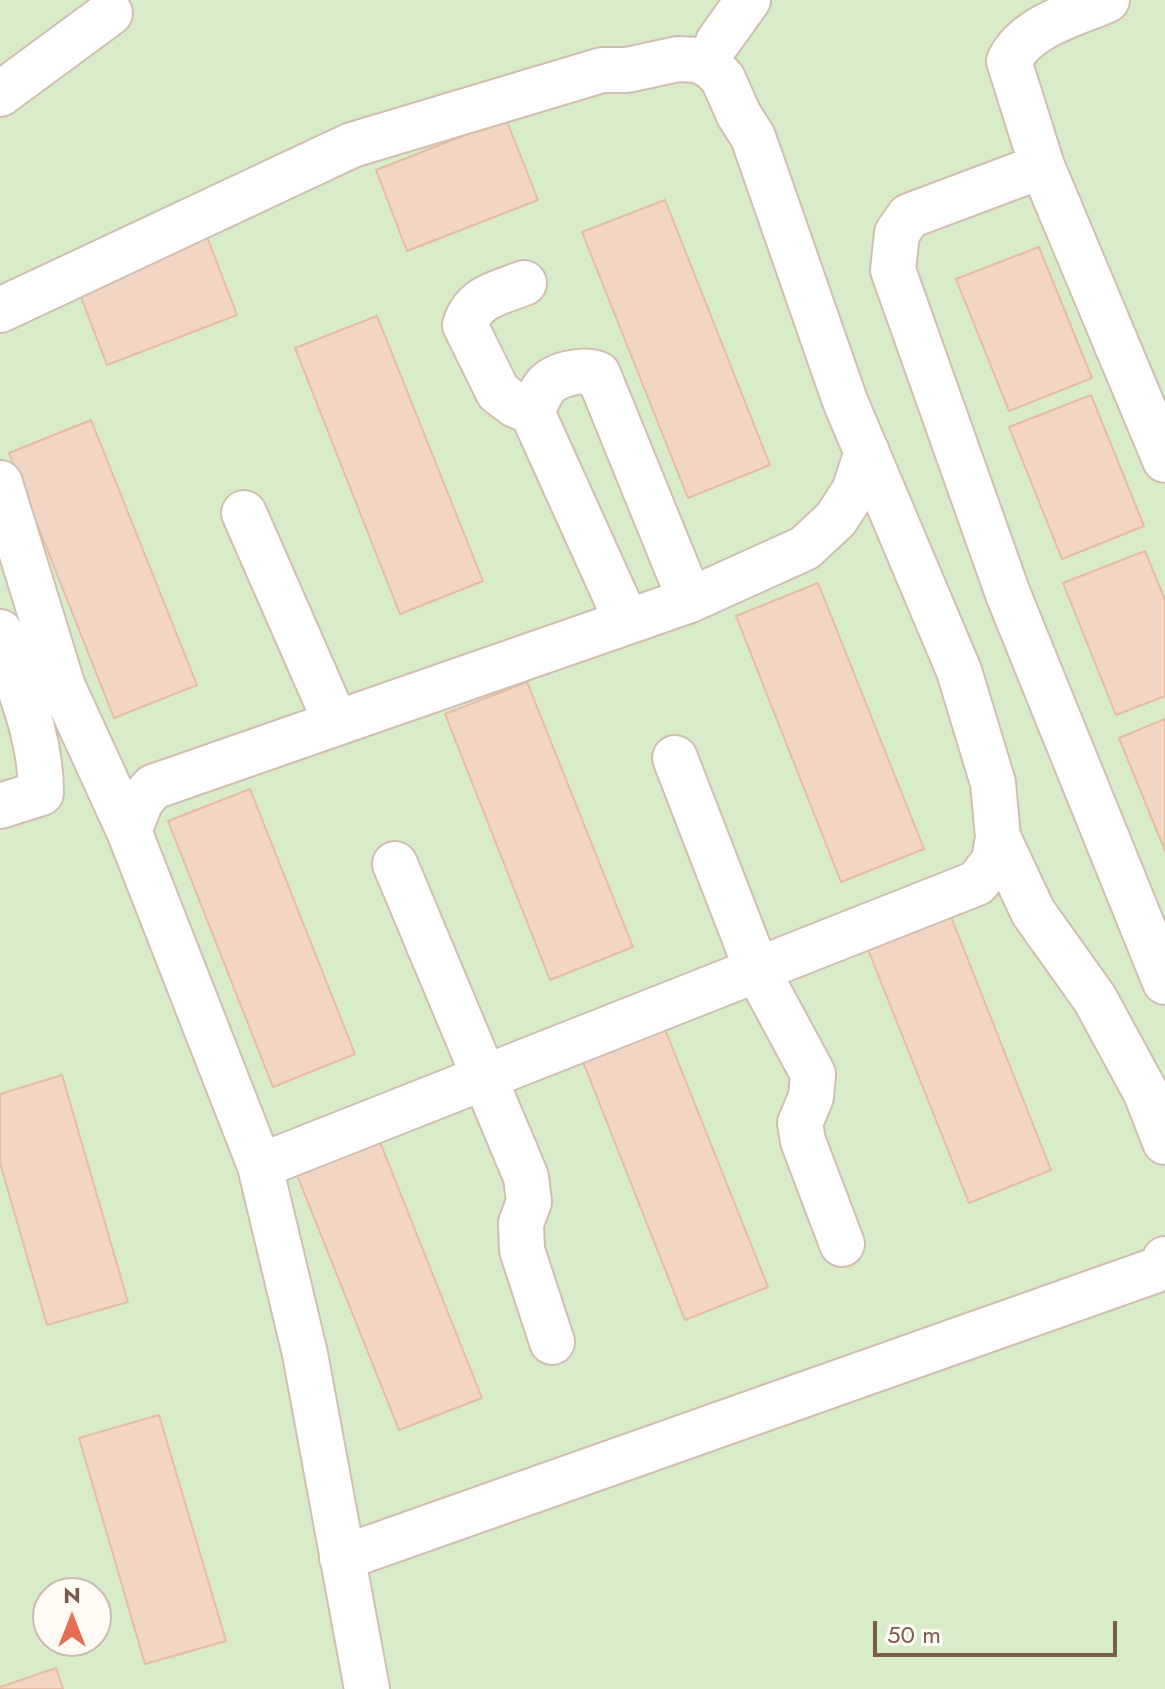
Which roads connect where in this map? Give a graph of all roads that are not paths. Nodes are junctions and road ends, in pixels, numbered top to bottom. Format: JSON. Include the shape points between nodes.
{"nodes":[{"id":1,"x":748,"y":0,"type":"edge"},
{"id":2,"x":1107,"y":0,"type":"edge"},
{"id":3,"x":110,"y":13,"type":"dead end"},
{"id":4,"x":718,"y":42,"type":"junction"},
{"id":5,"x":602,"y":70,"type":"junction"},
{"id":6,"x":0,"y":94,"type":"edge"},
{"id":7,"x":753,"y":137,"type":"junction"},
{"id":8,"x":1042,"y":166,"type":"junction"},
{"id":9,"x":524,"y":283,"type":"dead end"},
{"id":10,"x":0,"y":310,"type":"edge"},
{"id":11,"x":532,"y":412,"type":"junction"},
{"id":12,"x":867,"y":452,"type":"junction"},
{"id":13,"x":1165,"y":460,"type":"edge"},
{"id":14,"x":0,"y":483,"type":"edge"},
{"id":15,"x":244,"y":513,"type":"dead end"},
{"id":16,"x":690,"y":600,"type":"junction"},
{"id":17,"x":627,"y":622,"type":"junction"},
{"id":18,"x":0,"y":632,"type":"edge"},
{"id":19,"x":336,"y":723,"type":"junction"},
{"id":20,"x":675,"y":758,"type":"dead end"},
{"id":21,"x":0,"y":806,"type":"edge"},
{"id":22,"x":129,"y":831,"type":"junction"},
{"id":23,"x":998,"y":837,"type":"junction"},
{"id":24,"x":395,"y":864,"type":"dead end"},
{"id":25,"x":757,"y":970,"type":"junction"},
{"id":26,"x":1165,"y":982,"type":"edge"},
{"id":27,"x":484,"y":1077,"type":"junction"},
{"id":28,"x":1165,"y":1142,"type":"edge"},
{"id":29,"x":260,"y":1166,"type":"junction"},
{"id":30,"x":842,"y":1244,"type":"dead end"},
{"id":31,"x":1165,"y":1259,"type":"edge"},
{"id":32,"x":552,"y":1342,"type":"dead end"},
{"id":33,"x":342,"y":1558,"type":"junction"},
{"id":34,"x":367,"y":1689,"type":"edge"}],
"edges":[{"from":1,"to":4,"type":"street"},
{"from":2,"to":8,"type":"street","via":[[1031,34],[1009,61]]},
{"from":3,"to":6,"type":"street"},
{"from":4,"to":5,"type":"street","via":[[699,30],[659,36],[613,55]]},
{"from":4,"to":7,"type":"street","via":[[735,58],[753,118]]},
{"from":5,"to":7,"type":"street","via":[[698,60],[723,79]]},
{"from":5,"to":10,"type":"street","via":[[352,145]]},
{"from":7,"to":12,"type":"street"},
{"from":8,"to":13,"type":"street"},
{"from":8,"to":26,"type":"street","via":[[909,216],[897,233],[893,270],[1008,594]]},
{"from":9,"to":11,"type":"street","via":[[481,300],[469,311],[465,325],[498,392]]},
{"from":11,"to":16,"type":"street","via":[[545,385],[578,372],[598,374]]},
{"from":11,"to":17,"type":"street"},
{"from":12,"to":16,"type":"street","via":[[842,510],[805,548]]},
{"from":12,"to":23,"type":"street","via":[[959,671],[993,783]]},
{"from":14,"to":22,"type":"street","via":[[63,687]]},
{"from":15,"to":19,"type":"street"},
{"from":16,"to":17,"type":"street"},
{"from":17,"to":19,"type":"street"},
{"from":18,"to":21,"type":"street","via":[[37,739],[41,793]]},
{"from":19,"to":22,"type":"street","via":[[153,787]]},
{"from":20,"to":25,"type":"street"},
{"from":22,"to":29,"type":"street"},
{"from":23,"to":25,"type":"street","via":[[994,861],[977,883]]},
{"from":23,"to":28,"type":"street","via":[[1033,912],[1095,999],[1146,1093]]},
{"from":24,"to":27,"type":"street"},
{"from":25,"to":27,"type":"street"},
{"from":25,"to":30,"type":"street","via":[[813,1074],[800,1123],[803,1141]]},
{"from":27,"to":29,"type":"street"},
{"from":27,"to":32,"type":"street","via":[[526,1177],[529,1202],[521,1223],[522,1250]]},
{"from":29,"to":33,"type":"street","via":[[305,1354]]},
{"from":31,"to":33,"type":"street","via":[[1162,1268]]},
{"from":33,"to":34,"type":"street"}]}
